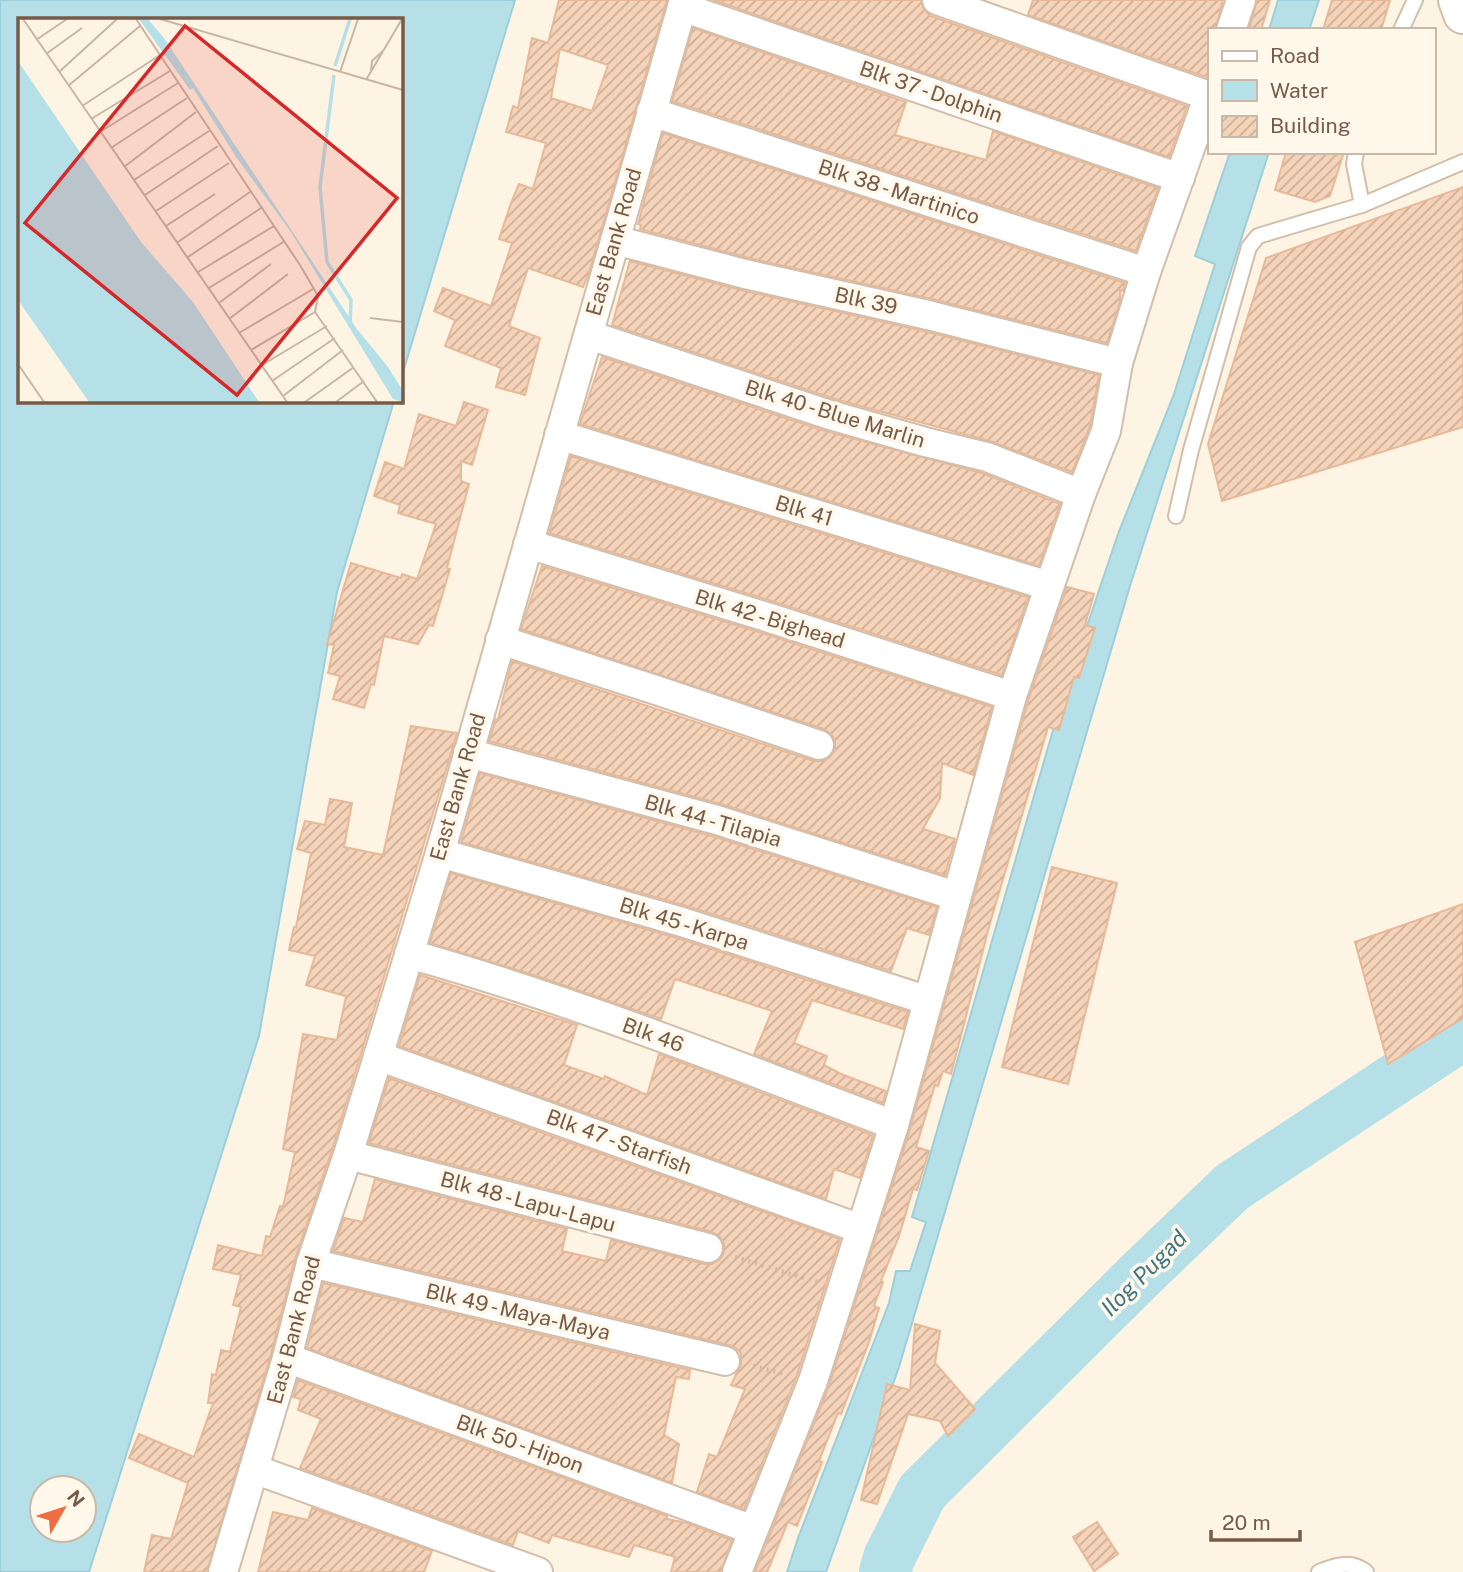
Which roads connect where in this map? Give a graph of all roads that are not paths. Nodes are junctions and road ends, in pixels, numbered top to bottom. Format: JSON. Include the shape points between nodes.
{"nodes":[{"id":1,"x":937,"y":0,"type":"edge"},
{"id":2,"x":1241,"y":0,"type":"edge"},
{"id":3,"x":1415,"y":0,"type":"edge"},
{"id":4,"x":1458,"y":0,"type":"edge"},
{"id":5,"x":683,"y":4,"type":"edge"},
{"id":6,"x":1463,"y":14,"type":"edge"},
{"id":7,"x":1232,"y":28,"type":"edge"},
{"id":8,"x":1402,"y":28,"type":"edge"},
{"id":9,"x":1208,"y":96,"type":"edge"},
{"id":10,"x":1208,"y":99,"type":"edge"},
{"id":11,"x":651,"y":112,"type":"junction"},
{"id":12,"x":1356,"y":154,"type":"edge"},
{"id":13,"x":1463,"y":162,"type":"edge"},
{"id":14,"x":1180,"y":178,"type":"junction"},
{"id":15,"x":1362,"y":205,"type":"junction"},
{"id":16,"x":615,"y":240,"type":"junction"},
{"id":17,"x":1146,"y":272,"type":"junction"},
{"id":18,"x":589,"y":335,"type":"junction"},
{"id":19,"x":1118,"y":363,"type":"junction"},
{"id":20,"x":559,"y":435,"type":"junction"},
{"id":21,"x":1081,"y":494,"type":"junction"},
{"id":22,"x":1176,"y":516,"type":"dead end"},
{"id":23,"x":528,"y":544,"type":"junction"},
{"id":24,"x":1049,"y":586,"type":"junction"},
{"id":25,"x":500,"y":640,"type":"junction"},
{"id":26,"x":1012,"y":696,"type":"junction"},
{"id":27,"x":820,"y":745,"type":"dead end"},
{"id":28,"x":468,"y":753,"type":"junction"},
{"id":29,"x":440,"y":853,"type":"junction"},
{"id":30,"x":956,"y":896,"type":"junction"},
{"id":31,"x":409,"y":954,"type":"junction"},
{"id":32,"x":926,"y":1000,"type":"junction"},
{"id":33,"x":378,"y":1056,"type":"junction"},
{"id":34,"x":894,"y":1125,"type":"junction"},
{"id":35,"x":348,"y":1155,"type":"junction"},
{"id":36,"x":861,"y":1229,"type":"junction"},
{"id":37,"x":708,"y":1248,"type":"road end"},
{"id":38,"x":311,"y":1262,"type":"junction"},
{"id":39,"x":287,"y":1358,"type":"junction"},
{"id":40,"x":725,"y":1361,"type":"road end"},
{"id":41,"x":254,"y":1469,"type":"junction"},
{"id":42,"x":753,"y":1530,"type":"junction"},
{"id":43,"x":223,"y":1572,"type":"edge"},
{"id":44,"x":538,"y":1572,"type":"edge"},
{"id":45,"x":737,"y":1572,"type":"edge"},
{"id":46,"x":1319,"y":1572,"type":"edge"},
{"id":47,"x":1366,"y":1572,"type":"edge"}],
"edges":[{"from":1,"to":9,"type":"street"},
{"from":2,"to":7,"type":"street"},
{"from":3,"to":8,"type":"lane"},
{"from":4,"to":6,"type":"main road"},
{"from":5,"to":11,"type":"street","name":"East Bank Road"},
{"from":5,"to":14,"type":"street","name":"Blk 37 - Dolphin"},
{"from":10,"to":14,"type":"street"},
{"from":11,"to":16,"type":"street","name":"East Bank Road"},
{"from":11,"to":17,"type":"street","name":"Blk 38 - Martinico"},
{"from":12,"to":15,"type":"lane"},
{"from":13,"to":15,"type":"lane"},
{"from":14,"to":17,"type":"street"},
{"from":15,"to":22,"type":"lane","via":[[1258,236],[1249,247]]},
{"from":16,"to":18,"type":"street","name":"East Bank Road"},
{"from":16,"to":19,"type":"street","name":"Blk 39"},
{"from":17,"to":19,"type":"street"},
{"from":18,"to":20,"type":"street","name":"East Bank Road"},
{"from":18,"to":21,"type":"street","name":"Blk 40 - Blue Marlin","via":[[830,415],[987,457]]},
{"from":19,"to":21,"type":"street","via":[[1105,430]]},
{"from":20,"to":23,"type":"street","name":"East Bank Road"},
{"from":20,"to":24,"type":"street","name":"Blk 41"},
{"from":21,"to":24,"type":"street"},
{"from":23,"to":25,"type":"street","name":"East Bank Road"},
{"from":23,"to":26,"type":"street","name":"Blk 42 - Bighead"},
{"from":24,"to":26,"type":"street"},
{"from":25,"to":27,"type":"street"},
{"from":25,"to":28,"type":"street","name":"East Bank Road"},
{"from":26,"to":30,"type":"street"},
{"from":28,"to":29,"type":"street","name":"East Bank Road"},
{"from":28,"to":30,"type":"street","name":"Blk 44 - Tilapia","via":[[717,820]]},
{"from":29,"to":31,"type":"street","name":"East Bank Road"},
{"from":29,"to":32,"type":"street","name":"Blk 45 - Karpa","via":[[682,922]]},
{"from":30,"to":32,"type":"street"},
{"from":31,"to":33,"type":"street","name":"East Bank Road"},
{"from":31,"to":34,"type":"street","name":"Blk 46","via":[[653,1035]]},
{"from":32,"to":34,"type":"street"},
{"from":33,"to":35,"type":"street","name":"East Bank Road"},
{"from":33,"to":36,"type":"street","name":"Blk 47 - Starfish"},
{"from":34,"to":36,"type":"street"},
{"from":35,"to":37,"type":"street","name":"Blk 48 - Lapu-Lapu"},
{"from":35,"to":38,"type":"street","name":"East Bank Road"},
{"from":36,"to":42,"type":"street","via":[[813,1381]]},
{"from":38,"to":39,"type":"street","name":"East Bank Road"},
{"from":38,"to":40,"type":"street","name":"Blk 49 - Maya-Maya"},
{"from":39,"to":41,"type":"street","name":"East Bank Road"},
{"from":39,"to":42,"type":"street","name":"Blk 50 - Hipon"},
{"from":41,"to":43,"type":"street","name":"East Bank Road"},
{"from":41,"to":44,"type":"street"},
{"from":42,"to":45,"type":"street"},
{"from":46,"to":47,"type":"lane","via":[[1343,1563]]}]}
